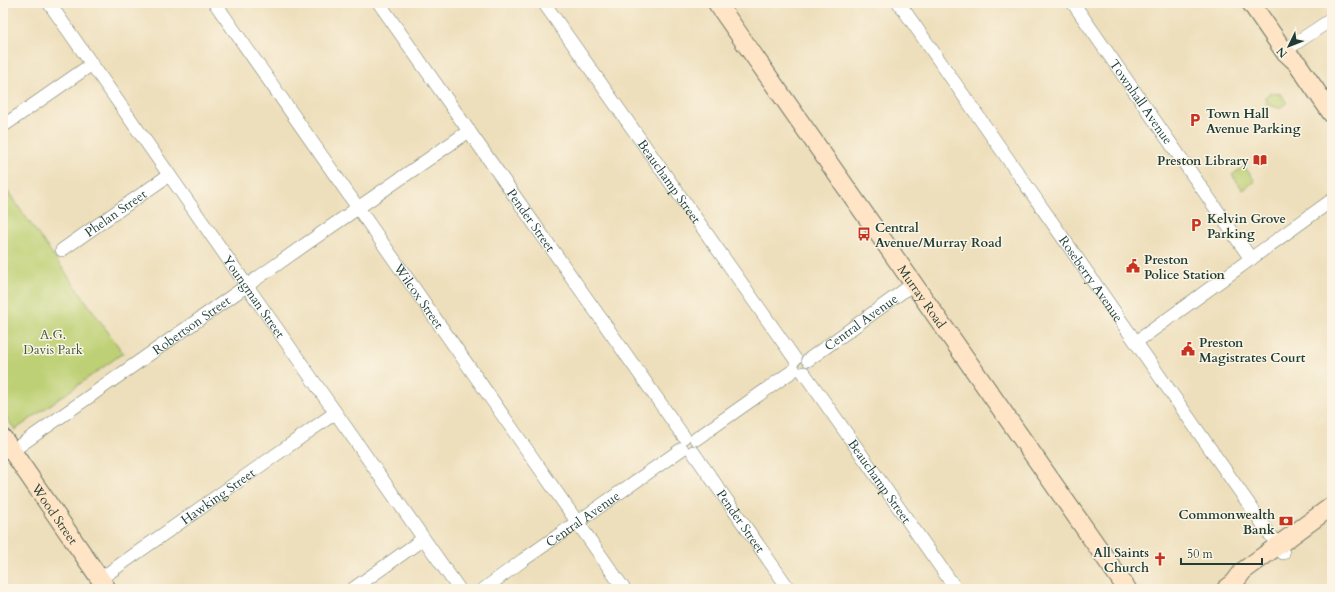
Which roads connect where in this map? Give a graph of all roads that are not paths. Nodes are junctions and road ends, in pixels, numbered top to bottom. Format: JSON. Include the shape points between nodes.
{"nodes":[{"id":1,"x":49,"y":3,"type":"edge"},
{"id":2,"x":215,"y":3,"type":"edge"},
{"id":3,"x":379,"y":3,"type":"edge"},
{"id":4,"x":544,"y":3,"type":"edge"},
{"id":5,"x":717,"y":3,"type":"edge"},
{"id":6,"x":899,"y":3,"type":"edge"},
{"id":7,"x":1073,"y":3,"type":"edge"},
{"id":8,"x":1251,"y":3,"type":"edge"},
{"id":9,"x":1332,"y":18,"type":"edge"},
{"id":10,"x":1284,"y":51,"type":"junction"},
{"id":11,"x":92,"y":64,"type":"junction"},
{"id":12,"x":1332,"y":114,"type":"edge"},
{"id":13,"x":3,"y":126,"type":"edge"},
{"id":14,"x":1332,"y":128,"type":"edge"},
{"id":15,"x":469,"y":131,"type":"junction"},
{"id":16,"x":169,"y":174,"type":"junction"},
{"id":17,"x":1332,"y":200,"type":"edge"},
{"id":18,"x":358,"y":209,"type":"junction"},
{"id":19,"x":62,"y":250,"type":"dead end"},
{"id":20,"x":1251,"y":259,"type":"junction"},
{"id":21,"x":913,"y":284,"type":"junction"},
{"id":22,"x":246,"y":286,"type":"junction"},
{"id":23,"x":1136,"y":342,"type":"junction"},
{"id":24,"x":798,"y":368,"type":"junction"},
{"id":25,"x":335,"y":413,"type":"junction"},
{"id":26,"x":8,"y":444,"type":"edge"},
{"id":27,"x":689,"y":444,"type":"junction"},
{"id":28,"x":1332,"y":506,"type":"edge"},
{"id":29,"x":1332,"y":519,"type":"edge"},
{"id":30,"x":577,"y":522,"type":"junction"},
{"id":31,"x":423,"y":540,"type":"junction"},
{"id":32,"x":1280,"y":549,"type":"junction"},
{"id":33,"x":104,"y":584,"type":"edge"},
{"id":34,"x":1230,"y":586,"type":"edge"},
{"id":35,"x":353,"y":589,"type":"edge"},
{"id":36,"x":459,"y":589,"type":"edge"},
{"id":37,"x":484,"y":589,"type":"edge"},
{"id":38,"x":624,"y":589,"type":"edge"},
{"id":39,"x":789,"y":589,"type":"edge"},
{"id":40,"x":956,"y":589,"type":"edge"},
{"id":41,"x":1127,"y":589,"type":"edge"}],
"edges":[{"from":1,"to":11,"type":"street","name":"Youngman Street"},
{"from":2,"to":18,"type":"street","name":"Wilcox Street"},
{"from":3,"to":15,"type":"street","name":"Pender Street"},
{"from":4,"to":24,"type":"street","name":"Beauchamp Street"},
{"from":5,"to":21,"type":"main road","name":"Murray Road"},
{"from":6,"to":23,"type":"street","name":"Roseberry Avenue"},
{"from":7,"to":20,"type":"street","name":"Townhall Avenue"},
{"from":8,"to":10,"type":"main road"},
{"from":9,"to":10,"type":"street"},
{"from":10,"to":12,"type":"main road","via":[[1297,63]]},
{"from":10,"to":14,"type":"main road","via":[[1291,68]]},
{"from":11,"to":13,"type":"street"},
{"from":11,"to":16,"type":"street","name":"Youngman Street"},
{"from":15,"to":18,"type":"street","name":"Robertson Street"},
{"from":15,"to":27,"type":"street","name":"Pender Street"},
{"from":16,"to":19,"type":"street","name":"Phelan Street"},
{"from":16,"to":22,"type":"street","name":"Youngman Street"},
{"from":17,"to":20,"type":"street"},
{"from":18,"to":22,"type":"street","name":"Robertson Street"},
{"from":18,"to":30,"type":"street","name":"Wilcox Street"},
{"from":20,"to":23,"type":"street"},
{"from":21,"to":24,"type":"street","name":"Central Avenue","via":[[808,360],[809,369]]},
{"from":21,"to":41,"type":"main road","name":"Murray Road"},
{"from":22,"to":25,"type":"street","name":"Youngman Street"},
{"from":22,"to":26,"type":"street","name":"Robertson Street"},
{"from":23,"to":32,"type":"street","name":"Roseberry Avenue"},
{"from":24,"to":27,"type":"street","name":"Central Avenue"},
{"from":24,"to":40,"type":"street","name":"Beauchamp Street"},
{"from":25,"to":31,"type":"street","name":"Youngman Street"},
{"from":25,"to":33,"type":"street","name":"Hawking Street"},
{"from":26,"to":33,"type":"main road","name":"Wood Street"},
{"from":27,"to":30,"type":"street","name":"Central Avenue"},
{"from":27,"to":39,"type":"street","name":"Pender Street"},
{"from":28,"to":32,"type":"main road"},
{"from":29,"to":32,"type":"main road"},
{"from":30,"to":37,"type":"street","name":"Central Avenue"},
{"from":30,"to":38,"type":"street","name":"Wilcox Street"},
{"from":31,"to":35,"type":"street"},
{"from":31,"to":36,"type":"street","name":"Youngman Street"},
{"from":32,"to":34,"type":"main road","via":[[1243,570]]}]}
